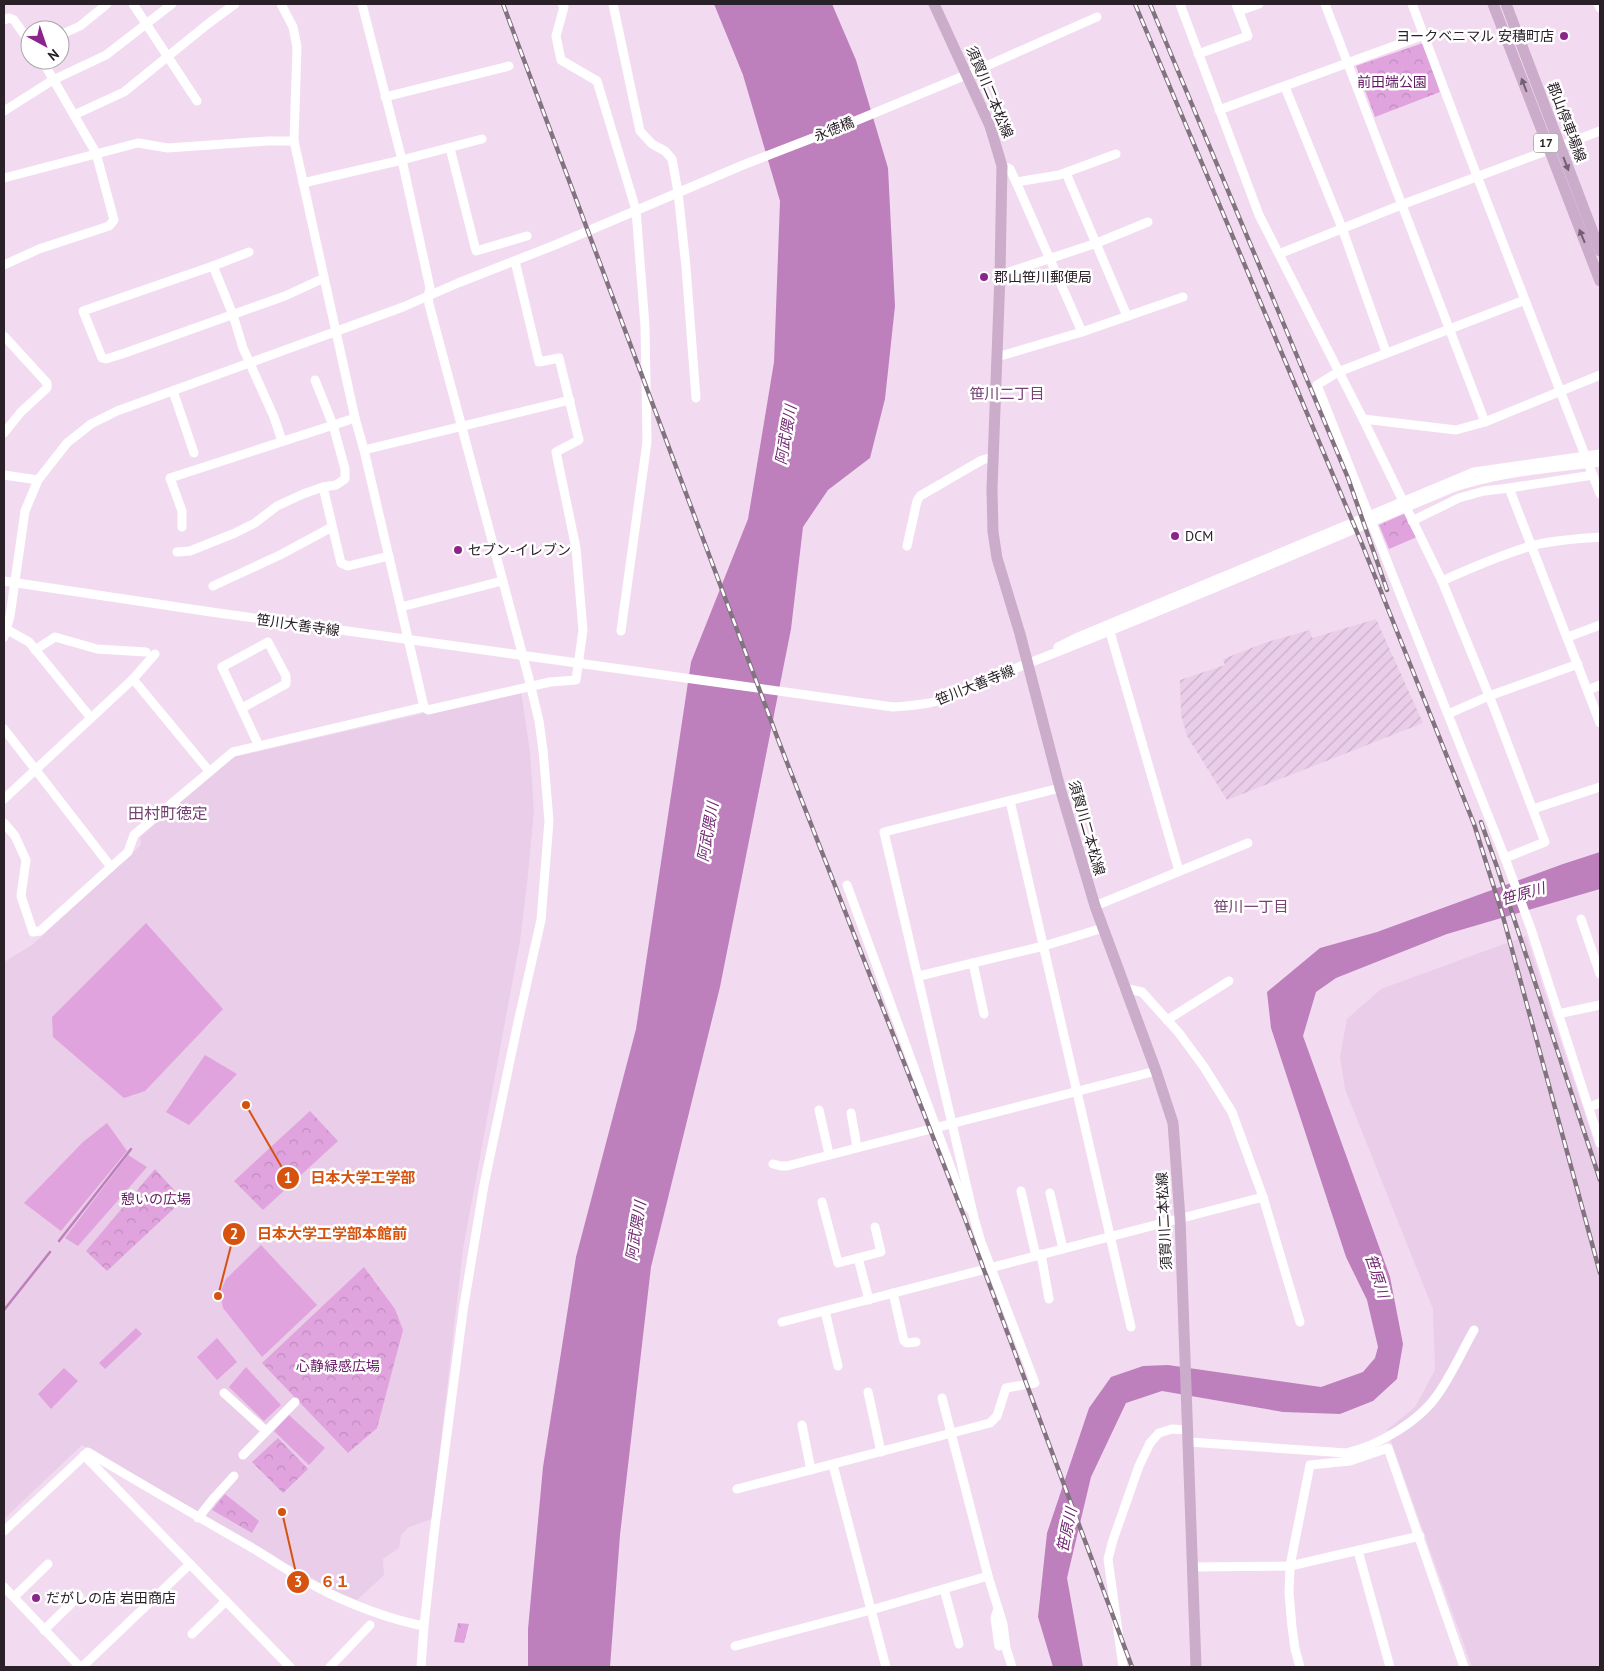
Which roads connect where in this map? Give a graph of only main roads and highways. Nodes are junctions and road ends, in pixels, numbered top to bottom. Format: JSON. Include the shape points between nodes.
{"nodes":[{"id":1,"x":934,"y":4,"type":"edge"},
{"id":2,"x":1493,"y":4,"type":"edge"},
{"id":3,"x":1506,"y":4,"type":"edge"},
{"id":4,"x":1554,"y":148,"type":"junction"},
{"id":5,"x":1600,"y":251,"type":"edge"},
{"id":6,"x":1600,"y":281,"type":"edge"},
{"id":7,"x":1196,"y":1667,"type":"edge"}],
"edges":[{"from":1,"to":7,"type":"main road","name":"須賀川二本松線","via":[[990,126],[1002,166],[992,516],[997,558],[1095,906],[1173,1123],[1180,1218]]},
{"from":4,"to":2,"type":"main road","name":"郡山停車場線","number":"17","one_way":true},
{"from":3,"to":4,"type":"main road","name":"郡山停車場線","number":"17"},
{"from":4,"to":5,"type":"main road","name":"郡山停車場線","number":"17","one_way":true},
{"from":6,"to":4,"type":"main road","name":"郡山停車場線","number":"17","one_way":true}]}
